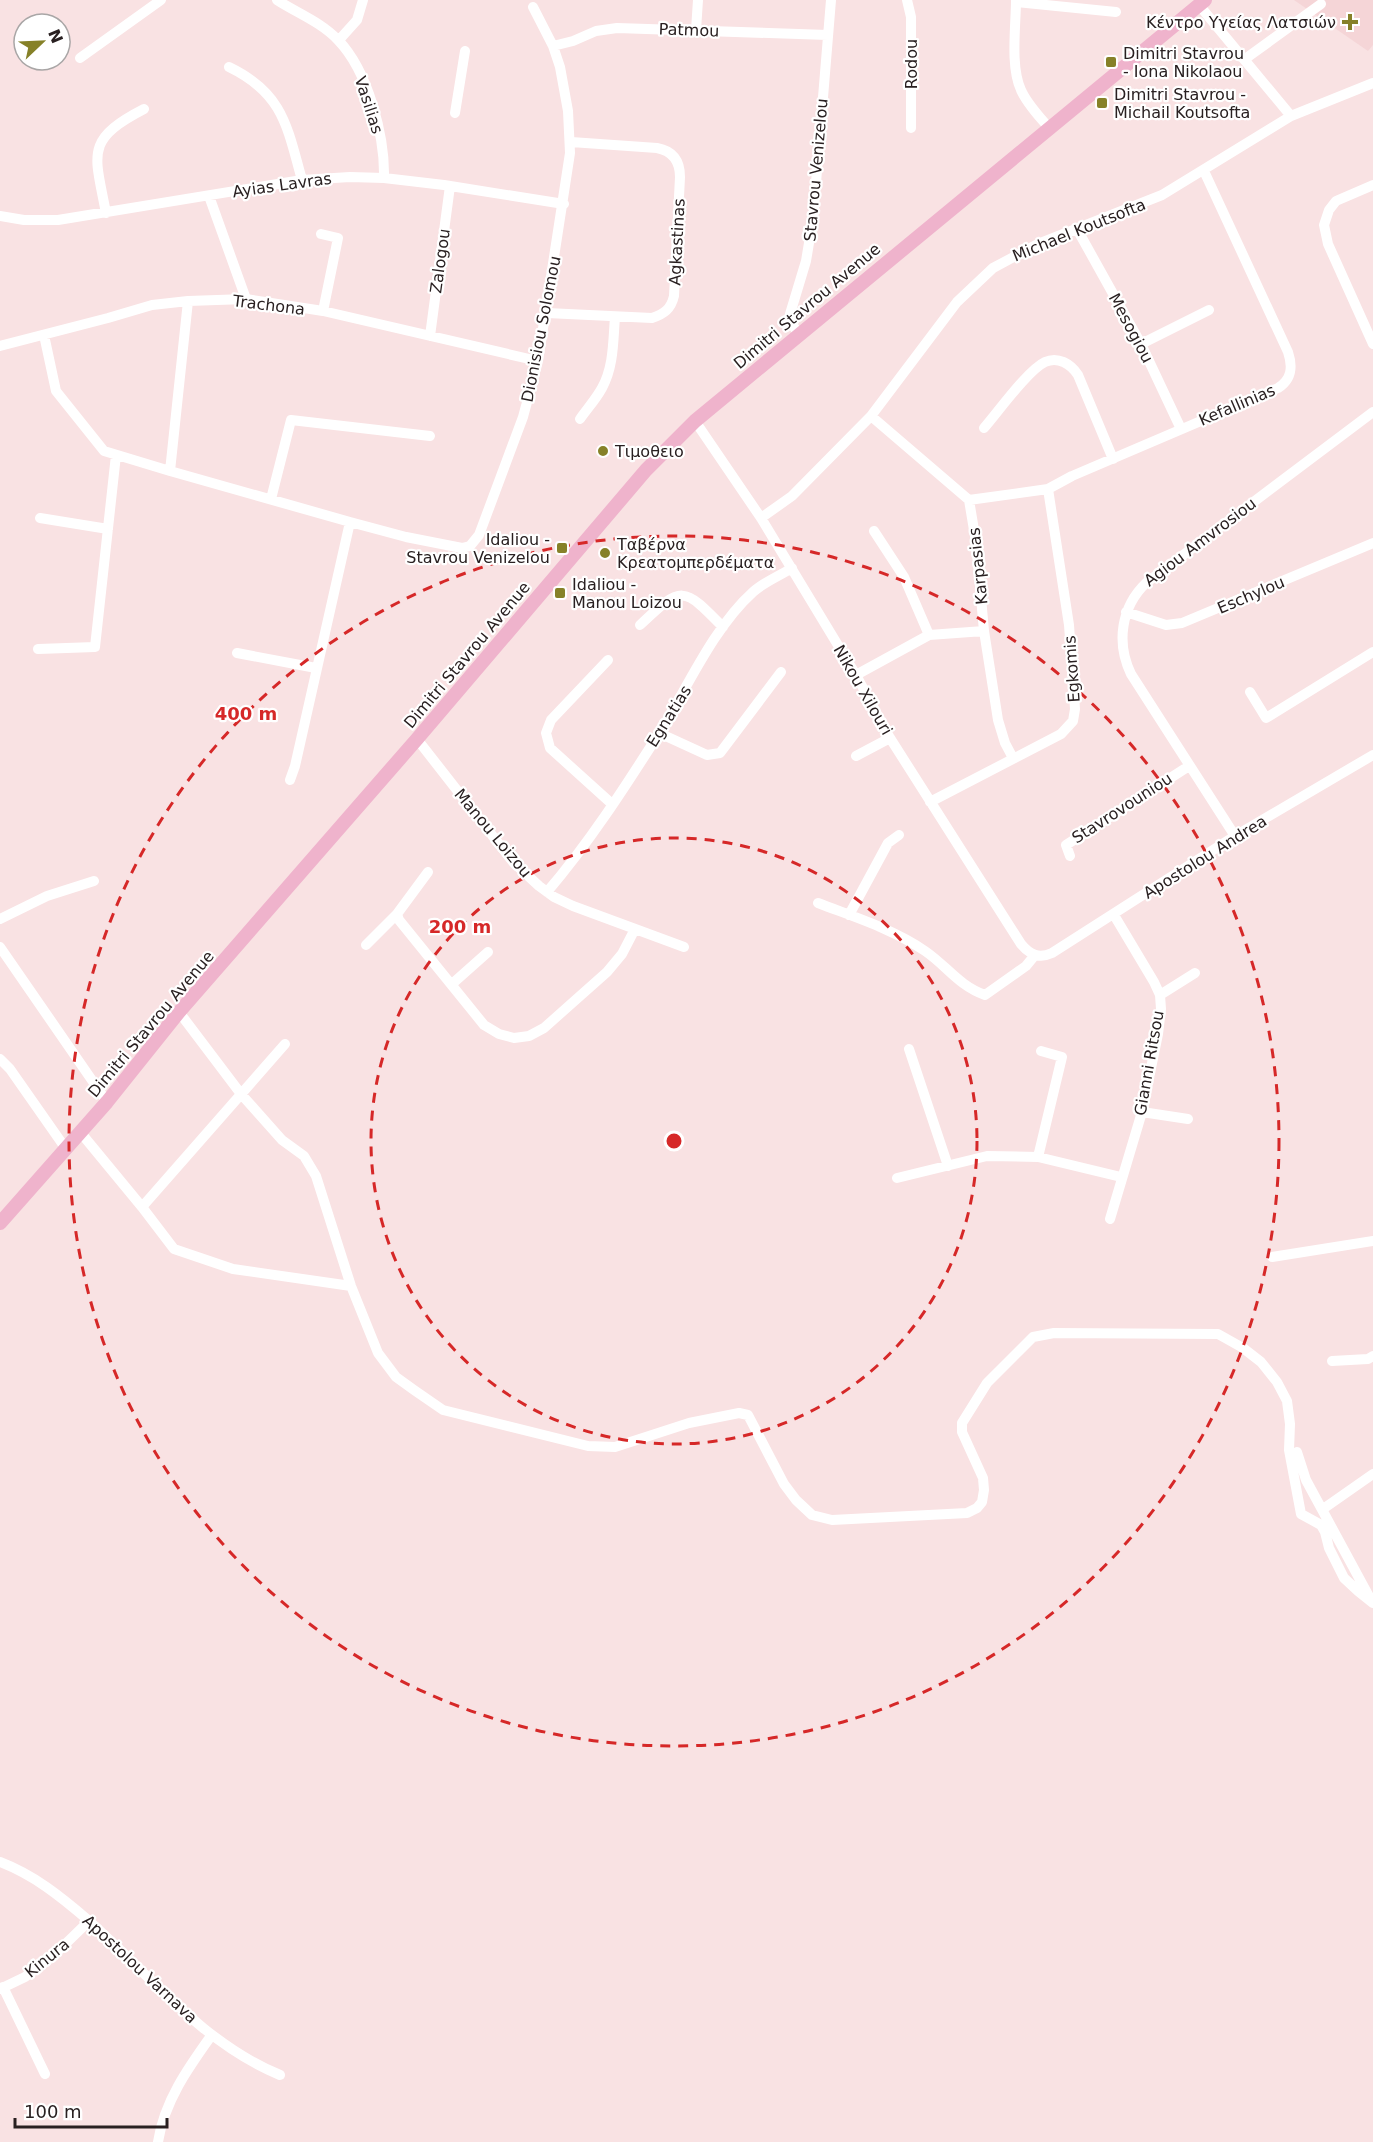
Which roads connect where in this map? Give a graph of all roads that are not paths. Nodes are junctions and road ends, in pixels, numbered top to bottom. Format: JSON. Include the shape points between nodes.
{"nodes":[{"id":1,"x":161,"y":0,"type":"edge"},
{"id":2,"x":277,"y":0,"type":"edge"},
{"id":3,"x":363,"y":0,"type":"edge"},
{"id":4,"x":698,"y":0,"type":"edge"},
{"id":5,"x":831,"y":0,"type":"edge"},
{"id":6,"x":907,"y":0,"type":"edge"},
{"id":7,"x":1016,"y":1,"type":"edge"},
{"id":8,"x":1202,"y":3,"type":"edge"},
{"id":9,"x":1321,"y":4,"type":"dead end"},
{"id":10,"x":533,"y":7,"type":"dead end"},
{"id":11,"x":1116,"y":12,"type":"dead end"},
{"id":12,"x":696,"y":30,"type":"junction"},
{"id":13,"x":828,"y":35,"type":"junction"},
{"id":14,"x":339,"y":40,"type":"junction"},
{"id":15,"x":553,"y":46,"type":"junction"},
{"id":16,"x":465,"y":51,"type":"dead end"},
{"id":17,"x":80,"y":58,"type":"dead end"},
{"id":18,"x":1245,"y":59,"type":"junction"},
{"id":19,"x":229,"y":67,"type":"dead end"},
{"id":20,"x":1373,"y":83,"type":"edge"},
{"id":21,"x":144,"y":109,"type":"dead end"},
{"id":22,"x":455,"y":113,"type":"dead end"},
{"id":23,"x":1291,"y":116,"type":"junction"},
{"id":24,"x":912,"y":128,"type":"dead end"},
{"id":25,"x":1049,"y":128,"type":"junction"},
{"id":26,"x":571,"y":142,"type":"junction"},
{"id":27,"x":1204,"y":171,"type":"junction"},
{"id":28,"x":384,"y":178,"type":"junction"},
{"id":29,"x":302,"y":180,"type":"junction"},
{"id":30,"x":1373,"y":185,"type":"edge"},
{"id":31,"x":450,"y":186,"type":"junction"},
{"id":32,"x":209,"y":196,"type":"junction"},
{"id":33,"x":564,"y":204,"type":"junction"},
{"id":34,"x":106,"y":213,"type":"junction"},
{"id":35,"x":0,"y":216,"type":"edge"},
{"id":36,"x":1077,"y":229,"type":"junction"},
{"id":37,"x":321,"y":234,"type":"dead end"},
{"id":38,"x":246,"y":299,"type":"junction"},
{"id":39,"x":188,"y":301,"type":"junction"},
{"id":40,"x":1209,"y":310,"type":"dead end"},
{"id":41,"x":322,"y":311,"type":"junction"},
{"id":42,"x":547,"y":312,"type":"junction"},
{"id":43,"x":615,"y":317,"type":"junction"},
{"id":44,"x":44,"y":334,"type":"junction"},
{"id":45,"x":799,"y":334,"type":"junction"},
{"id":46,"x":430,"y":336,"type":"junction"},
{"id":47,"x":1142,"y":344,"type":"junction"},
{"id":48,"x":1373,"y":344,"type":"edge"},
{"id":49,"x":0,"y":346,"type":"edge"},
{"id":50,"x":538,"y":361,"type":"junction"},
{"id":51,"x":1373,"y":412,"type":"edge"},
{"id":52,"x":871,"y":416,"type":"junction"},
{"id":53,"x":580,"y":419,"type":"dead end"},
{"id":54,"x":695,"y":421,"type":"junction"},
{"id":55,"x":984,"y":429,"type":"dead end"},
{"id":56,"x":1181,"y":429,"type":"junction"},
{"id":57,"x":430,"y":435,"type":"dead end"},
{"id":58,"x":116,"y":455,"type":"junction"},
{"id":59,"x":1113,"y":459,"type":"junction"},
{"id":60,"x":170,"y":471,"type":"junction"},
{"id":61,"x":1048,"y":489,"type":"junction"},
{"id":62,"x":271,"y":499,"type":"junction"},
{"id":63,"x":969,"y":500,"type":"junction"},
{"id":64,"x":40,"y":518,"type":"dead end"},
{"id":65,"x":761,"y":518,"type":"junction"},
{"id":66,"x":350,"y":522,"type":"junction"},
{"id":67,"x":108,"y":529,"type":"junction"},
{"id":68,"x":874,"y":531,"type":"dead end"},
{"id":69,"x":1373,"y":543,"type":"edge"},
{"id":70,"x":792,"y":568,"type":"junction"},
{"id":71,"x":1126,"y":612,"type":"junction"},
{"id":72,"x":640,"y":625,"type":"dead end"},
{"id":73,"x":723,"y":627,"type":"junction"},
{"id":74,"x":984,"y":631,"type":"junction"},
{"id":75,"x":929,"y":635,"type":"junction"},
{"id":76,"x":38,"y":649,"type":"dead end"},
{"id":77,"x":1373,"y":652,"type":"edge"},
{"id":78,"x":237,"y":653,"type":"dead end"},
{"id":79,"x":608,"y":660,"type":"dead end"},
{"id":80,"x":316,"y":668,"type":"junction"},
{"id":81,"x":781,"y":672,"type":"dead end"},
{"id":82,"x":856,"y":675,"type":"junction"},
{"id":83,"x":1250,"y":692,"type":"dead end"},
{"id":84,"x":659,"y":733,"type":"junction"},
{"id":85,"x":890,"y":738,"type":"junction"},
{"id":86,"x":417,"y":740,"type":"junction"},
{"id":87,"x":1373,"y":754,"type":"edge"},
{"id":88,"x":856,"y":756,"type":"dead end"},
{"id":89,"x":1013,"y":758,"type":"junction"},
{"id":90,"x":1189,"y":766,"type":"junction"},
{"id":91,"x":290,"y":780,"type":"dead end"},
{"id":92,"x":930,"y":802,"type":"junction"},
{"id":93,"x":612,"y":804,"type":"junction"},
{"id":94,"x":899,"y":836,"type":"dead end"},
{"id":95,"x":1235,"y":836,"type":"junction"},
{"id":96,"x":1070,"y":856,"type":"dead end"},
{"id":97,"x":428,"y":872,"type":"dead end"},
{"id":98,"x":94,"y":881,"type":"dead end"},
{"id":99,"x":547,"y":892,"type":"junction"},
{"id":100,"x":818,"y":903,"type":"dead end"},
{"id":101,"x":397,"y":914,"type":"junction"},
{"id":102,"x":849,"y":915,"type":"junction"},
{"id":103,"x":1114,"y":915,"type":"junction"},
{"id":104,"x":0,"y":919,"type":"edge"},
{"id":105,"x":635,"y":929,"type":"junction"},
{"id":106,"x":366,"y":945,"type":"dead end"},
{"id":107,"x":0,"y":946,"type":"edge"},
{"id":108,"x":684,"y":947,"type":"dead end"},
{"id":109,"x":488,"y":952,"type":"dead end"},
{"id":110,"x":1035,"y":955,"type":"junction"},
{"id":111,"x":1196,"y":973,"type":"dead end"},
{"id":112,"x":452,"y":984,"type":"junction"},
{"id":113,"x":1160,"y":995,"type":"junction"},
{"id":114,"x":179,"y":1012,"type":"junction"},
{"id":115,"x":285,"y":1044,"type":"dead end"},
{"id":116,"x":909,"y":1049,"type":"dead end"},
{"id":117,"x":1041,"y":1051,"type":"dead end"},
{"id":118,"x":0,"y":1059,"type":"edge"},
{"id":119,"x":241,"y":1094,"type":"junction"},
{"id":120,"x":107,"y":1102,"type":"junction"},
{"id":121,"x":1142,"y":1112,"type":"junction"},
{"id":122,"x":1188,"y":1119,"type":"dead end"},
{"id":123,"x":81,"y":1133,"type":"junction"},
{"id":124,"x":66,"y":1149,"type":"junction"},
{"id":125,"x":1038,"y":1157,"type":"junction"},
{"id":126,"x":948,"y":1166,"type":"junction"},
{"id":127,"x":1121,"y":1177,"type":"junction"},
{"id":128,"x":897,"y":1178,"type":"dead end"},
{"id":129,"x":142,"y":1207,"type":"junction"},
{"id":130,"x":1110,"y":1219,"type":"dead end"},
{"id":131,"x":0,"y":1223,"type":"edge"},
{"id":132,"x":1373,"y":1241,"type":"edge"},
{"id":133,"x":1272,"y":1257,"type":"dead end"},
{"id":134,"x":351,"y":1286,"type":"junction"},
{"id":135,"x":1373,"y":1356,"type":"edge"},
{"id":136,"x":1332,"y":1361,"type":"dead end"},
{"id":137,"x":1297,"y":1452,"type":"dead end"},
{"id":138,"x":1373,"y":1474,"type":"edge"},
{"id":139,"x":1323,"y":1509,"type":"junction"},
{"id":140,"x":1328,"y":1531,"type":"junction"},
{"id":141,"x":1372,"y":1601,"type":"edge"},
{"id":142,"x":0,"y":1862,"type":"edge"},
{"id":143,"x":89,"y":1921,"type":"junction"},
{"id":144,"x":2,"y":1988,"type":"edge"},
{"id":145,"x":211,"y":2036,"type":"junction"},
{"id":146,"x":45,"y":2074,"type":"dead end"},
{"id":147,"x":280,"y":2075,"type":"dead end"},
{"id":148,"x":158,"y":2142,"type":"edge"}],
"edges":[{"from":1,"to":17,"type":"street"},
{"from":2,"to":14,"type":"street","name":"Vasilias"},
{"from":3,"to":14,"type":"street","via":[[357,20]]},
{"from":4,"to":12,"type":"street"},
{"from":5,"to":13,"type":"street","name":"Stavrou Venizelou"},
{"from":6,"to":24,"type":"street","name":"Rodou","via":[[911,17]]},
{"from":7,"to":11,"type":"street"},
{"from":7,"to":25,"type":"street","via":[[1016,76],[1026,100]]},
{"from":8,"to":18,"type":"street"},
{"from":8,"to":25,"type":"main road","name":"Dimitri Stavrou Avenue"},
{"from":9,"to":18,"type":"street"},
{"from":10,"to":15,"type":"street","name":"Dionisiou Solomou"},
{"from":12,"to":13,"type":"street","name":"Patmou"},
{"from":12,"to":15,"type":"street","name":"Patmou","via":[[608,28]]},
{"from":13,"to":45,"type":"street","name":"Stavrou Venizelou","via":[[810,241],[790,314]]},
{"from":14,"to":28,"type":"street","name":"Vasilias","via":[[360,73],[371,101],[381,141]]},
{"from":15,"to":26,"type":"street","name":"Dionisiou Solomou","via":[[567,102]]},
{"from":16,"to":22,"type":"street"},
{"from":18,"to":23,"type":"street"},
{"from":19,"to":29,"type":"street","via":[[263,87],[277,106]]},
{"from":20,"to":23,"type":"street","name":"Michael Koutsofta"},
{"from":21,"to":34,"type":"street","via":[[114,126],[99,147],[97,167]]},
{"from":23,"to":27,"type":"street","name":"Michael Koutsofta"},
{"from":25,"to":45,"type":"main road","name":"Dimitri Stavrou Avenue"},
{"from":26,"to":33,"type":"street","name":"Dionisiou Solomou"},
{"from":26,"to":43,"type":"street","name":"Agkastinas","via":[[662,149],[674,156],[680,168],[672,304],[652,318]]},
{"from":27,"to":36,"type":"street","name":"Michael Koutsofta","via":[[1146,202]]},
{"from":27,"to":56,"type":"street","name":"Kefallinias","via":[[1288,352],[1292,370],[1278,387]]},
{"from":28,"to":29,"type":"street","name":"Ayias Lavras"},
{"from":28,"to":31,"type":"street","name":"Ayias Lavras"},
{"from":29,"to":32,"type":"street","name":"Ayias Lavras"},
{"from":30,"to":48,"type":"street","via":[[1336,201],[1324,225],[1328,244]]},
{"from":31,"to":33,"type":"street","name":"Ayias Lavras"},
{"from":31,"to":46,"type":"street","name":"Zalogou"},
{"from":32,"to":34,"type":"street","name":"Ayias Lavras"},
{"from":32,"to":38,"type":"street"},
{"from":33,"to":42,"type":"street","name":"Dionisiou Solomou"},
{"from":34,"to":35,"type":"street","name":"Ayias Lavras","via":[[45,221]]},
{"from":36,"to":47,"type":"street","name":"Mesogiou"},
{"from":36,"to":52,"type":"street","name":"Michael Koutsofta","via":[[1015,255],[974,284]]},
{"from":37,"to":41,"type":"street","via":[[338,238]]},
{"from":38,"to":39,"type":"street","name":"Trachona"},
{"from":38,"to":41,"type":"street","name":"Trachona"},
{"from":39,"to":44,"type":"street","name":"Trachona","via":[[152,305]]},
{"from":39,"to":60,"type":"street"},
{"from":40,"to":47,"type":"street"},
{"from":41,"to":46,"type":"street","name":"Trachona"},
{"from":42,"to":43,"type":"street","name":"Agkastinas"},
{"from":42,"to":50,"type":"street","name":"Dionisiou Solomou"},
{"from":43,"to":53,"type":"street","via":[[607,376]]},
{"from":44,"to":49,"type":"street","name":"Trachona"},
{"from":44,"to":58,"type":"street","via":[[56,391],[104,451]]},
{"from":45,"to":54,"type":"main road","name":"Dimitri Stavrou Avenue"},
{"from":46,"to":50,"type":"street","name":"Trachona"},
{"from":47,"to":56,"type":"street","name":"Mesogiou"},
{"from":50,"to":66,"type":"street","name":"Dionisiou Solomou","via":[[523,417],[476,541],[462,548]]},
{"from":51,"to":71,"type":"street","name":"Agiou Amvrosiou","via":[[1154,576],[1134,596]]},
{"from":52,"to":63,"type":"street"},
{"from":52,"to":65,"type":"street","name":"Michael Koutsofta","via":[[792,495]]},
{"from":54,"to":65,"type":"street","name":"Nikou Xilouri"},
{"from":54,"to":86,"type":"main road","name":"Dimitri Stavrou Avenue","via":[[646,470]]},
{"from":55,"to":59,"type":"street","via":[[1036,368],[1050,360],[1061,361],[1071,365],[1078,375]]},
{"from":56,"to":59,"type":"street","name":"Kefallinias"},
{"from":57,"to":62,"type":"street","via":[[291,420]]},
{"from":58,"to":60,"type":"street","name":"Dionisiou Solomou"},
{"from":58,"to":67,"type":"street"},
{"from":59,"to":61,"type":"street","name":"Kefallinias"},
{"from":60,"to":62,"type":"street","name":"Dionisiou Solomou"},
{"from":61,"to":63,"type":"street","name":"Kefallinias"},
{"from":61,"to":89,"type":"street","name":"Egkomis","via":[[1069,625],[1075,715],[1061,734]]},
{"from":62,"to":66,"type":"street","name":"Dionisiou Solomou"},
{"from":63,"to":74,"type":"street","name":"Karpasias"},
{"from":64,"to":67,"type":"street"},
{"from":65,"to":70,"type":"street","name":"Nikou Xilouri"},
{"from":66,"to":80,"type":"street"},
{"from":67,"to":76,"type":"street","via":[[95,647]]},
{"from":68,"to":75,"type":"street","via":[[904,577]]},
{"from":69,"to":71,"type":"street","name":"Eschylou","via":[[1182,623],[1166,625]]},
{"from":70,"to":73,"type":"street","name":"Egnatias","via":[[755,590]]},
{"from":70,"to":82,"type":"street","name":"Nikou Xilouri"},
{"from":71,"to":90,"type":"street","name":"Agiou Amvrosiou","via":[[1122,637],[1127,667]]},
{"from":72,"to":73,"type":"street","via":[[670,598],[684,596],[697,601]]},
{"from":73,"to":84,"type":"street","name":"Egnatias"},
{"from":74,"to":75,"type":"street"},
{"from":74,"to":89,"type":"street","name":"Karpasias","via":[[998,720]]},
{"from":75,"to":82,"type":"street"},
{"from":77,"to":83,"type":"street","via":[[1266,718]]},
{"from":78,"to":80,"type":"street"},
{"from":79,"to":93,"type":"street","via":[[551,720],[546,733],[552,750]]},
{"from":80,"to":91,"type":"street"},
{"from":81,"to":84,"type":"street","via":[[720,753],[707,755]]},
{"from":82,"to":85,"type":"street","name":"Nikou Xilouri"},
{"from":84,"to":93,"type":"street","name":"Egnatias"},
{"from":85,"to":88,"type":"street"},
{"from":85,"to":92,"type":"street","name":"Nikou Xilouri"},
{"from":86,"to":99,"type":"street","name":"Manou Loizou","via":[[513,862]]},
{"from":86,"to":114,"type":"main road","name":"Dimitri Stavrou Avenue"},
{"from":87,"to":95,"type":"street","name":"Apostolou Andrea"},
{"from":89,"to":92,"type":"street","name":"Egkomis"},
{"from":90,"to":95,"type":"street","name":"Agiou Amvrosiou"},
{"from":90,"to":96,"type":"street","name":"Stavrovouniou","via":[[1066,845]]},
{"from":92,"to":110,"type":"street","name":"Nikou Xilouri","via":[[1021,944]]},
{"from":93,"to":99,"type":"street","name":"Egnatias"},
{"from":94,"to":102,"type":"street","via":[[888,843]]},
{"from":95,"to":103,"type":"street","name":"Apostolou Andrea"},
{"from":97,"to":101,"type":"street"},
{"from":98,"to":104,"type":"street","via":[[47,896]]},
{"from":99,"to":105,"type":"street","name":"Manou Loizou"},
{"from":100,"to":102,"type":"street"},
{"from":101,"to":106,"type":"street"},
{"from":101,"to":112,"type":"street"},
{"from":102,"to":110,"type":"street","via":[[876,924],[925,951],[970,989],[985,995]]},
{"from":103,"to":110,"type":"street","name":"Apostolou Andrea","via":[[1052,953]]},
{"from":103,"to":113,"type":"street","name":"Gianni Ritsou"},
{"from":105,"to":108,"type":"street","name":"Manou Loizou"},
{"from":105,"to":112,"type":"street","via":[[607,972],[544,1028],[529,1036],[514,1038],[484,1025]]},
{"from":107,"to":120,"type":"street"},
{"from":109,"to":112,"type":"street"},
{"from":111,"to":113,"type":"street"},
{"from":113,"to":121,"type":"street","name":"Gianni Ritsou","via":[[1159,1026]]},
{"from":114,"to":119,"type":"street"},
{"from":114,"to":120,"type":"main road","name":"Dimitri Stavrou Avenue"},
{"from":115,"to":119,"type":"street"},
{"from":116,"to":126,"type":"street"},
{"from":117,"to":125,"type":"street","via":[[1062,1057]]},
{"from":118,"to":124,"type":"street"},
{"from":119,"to":129,"type":"street"},
{"from":119,"to":134,"type":"street","via":[[282,1140],[304,1156],[316,1176]]},
{"from":120,"to":123,"type":"main road","name":"Dimitri Stavrou Avenue"},
{"from":121,"to":122,"type":"street"},
{"from":121,"to":127,"type":"street","name":"Gianni Ritsou"},
{"from":123,"to":124,"type":"main road","name":"Dimitri Stavrou Avenue"},
{"from":123,"to":129,"type":"street"},
{"from":124,"to":131,"type":"main road","name":"Dimitri Stavrou Avenue"},
{"from":125,"to":126,"type":"street","via":[[987,1156]]},
{"from":125,"to":127,"type":"street"},
{"from":126,"to":128,"type":"street"},
{"from":127,"to":130,"type":"street","name":"Gianni Ritsou"},
{"from":129,"to":134,"type":"street","via":[[174,1249],[233,1269]]},
{"from":132,"to":133,"type":"street"},
{"from":134,"to":140,"type":"street","via":[[378,1353],[396,1377],[443,1410],[588,1446],[615,1447],[689,1423],[739,1413],[748,1415],[796,1500],[812,1515],[832,1520],[941,1516],[977,1508],[982,1502],[983,1478],[962,1432],[962,1423],[987,1383],[1033,1337],[1054,1333],[1218,1334],[1261,1362],[1282,1392],[1287,1401],[1289,1450],[1302,1514]]},
{"from":135,"to":136,"type":"street"},
{"from":137,"to":139,"type":"street","via":[[1306,1480]]},
{"from":138,"to":139,"type":"street"},
{"from":139,"to":140,"type":"street"},
{"from":140,"to":141,"type":"street"},
{"from":142,"to":143,"type":"street","name":"Apostolou Varnava","via":[[48,1887]]},
{"from":143,"to":144,"type":"street","name":"Kinura","via":[[53,1956]]},
{"from":143,"to":145,"type":"street","name":"Apostolou Varnava"},
{"from":144,"to":146,"type":"street"},
{"from":145,"to":147,"type":"street","name":"Apostolou Varnava"},
{"from":145,"to":148,"type":"street","via":[[174,2094]]}]}
